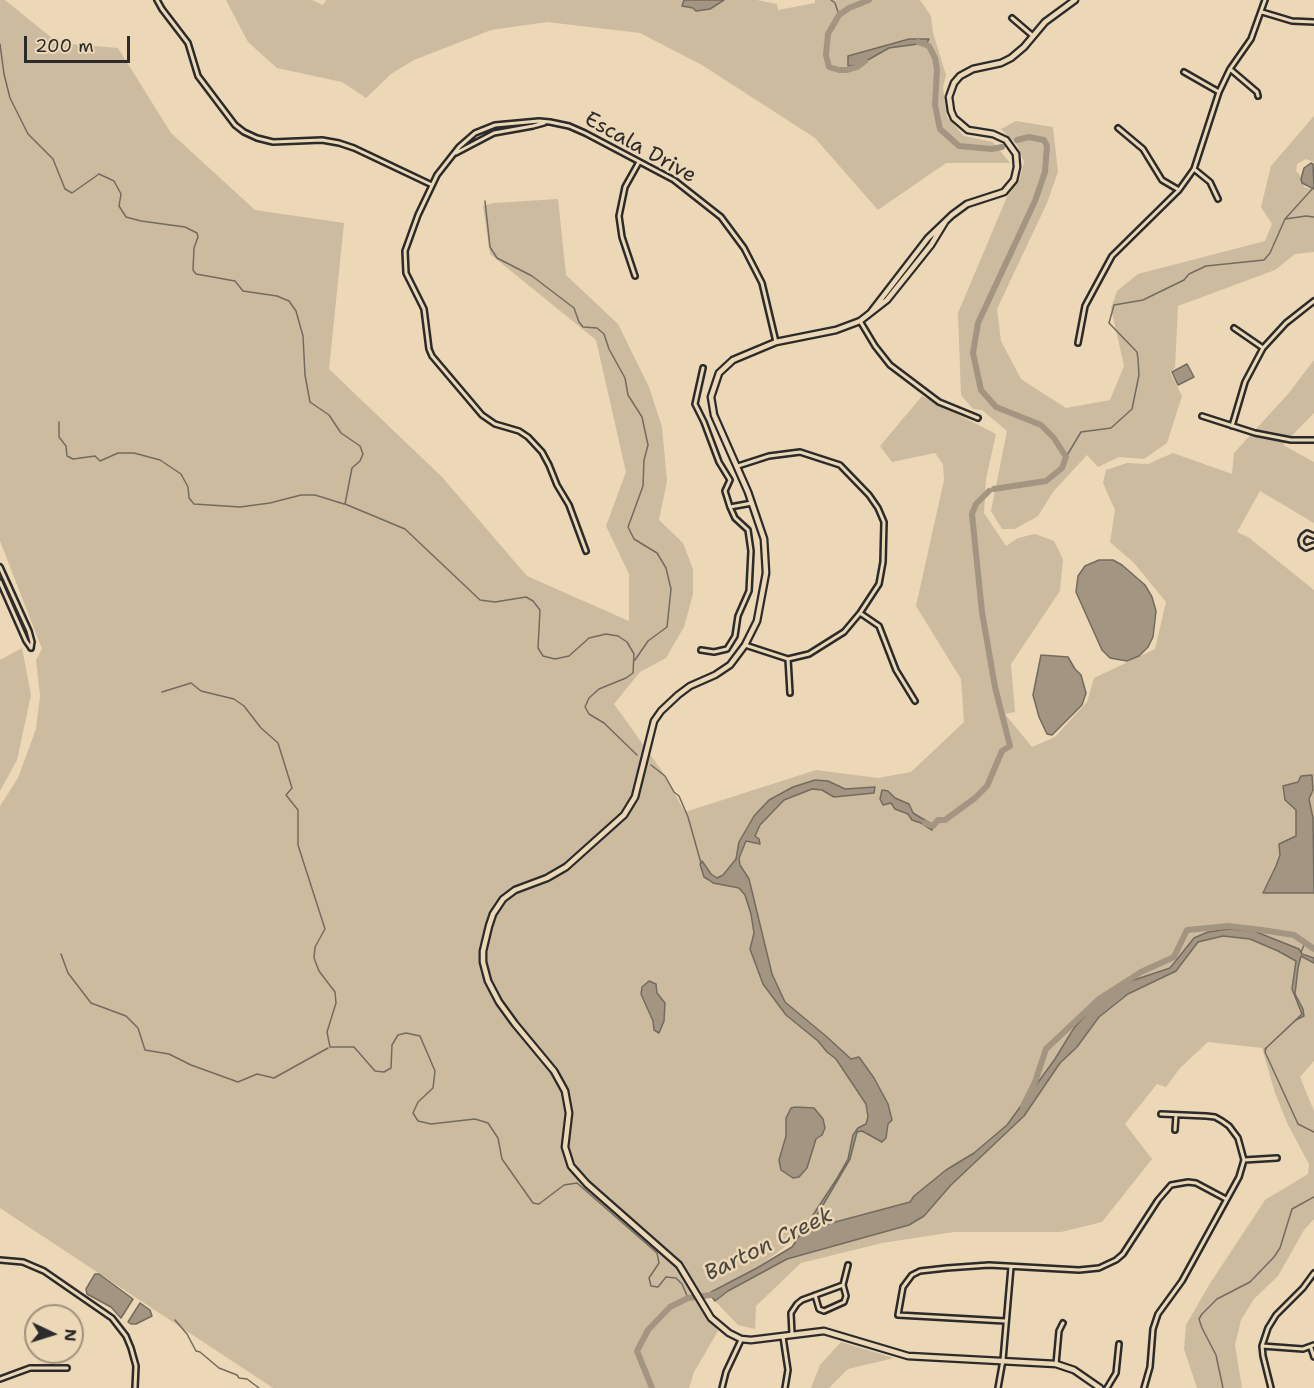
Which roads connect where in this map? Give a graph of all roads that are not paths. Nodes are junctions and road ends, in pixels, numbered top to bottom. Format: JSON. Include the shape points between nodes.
{"nodes":[{"id":1,"x":157,"y":0,"type":"edge"},
{"id":2,"x":1075,"y":0,"type":"edge"},
{"id":3,"x":1265,"y":0,"type":"edge"},
{"id":4,"x":1262,"y":12,"type":"junction"},
{"id":5,"x":1012,"y":18,"type":"dead end"},
{"id":6,"x":1314,"y":22,"type":"edge"},
{"id":7,"x":1033,"y":36,"type":"junction"},
{"id":8,"x":1230,"y":69,"type":"junction"},
{"id":9,"x":1184,"y":72,"type":"dead end"},
{"id":10,"x":1219,"y":92,"type":"junction"},
{"id":11,"x":1258,"y":96,"type":"dead end"},
{"id":12,"x":544,"y":123,"type":"junction"},
{"id":13,"x":1118,"y":128,"type":"dead end"},
{"id":14,"x":455,"y":153,"type":"junction"},
{"id":15,"x":639,"y":162,"type":"junction"},
{"id":16,"x":1194,"y":169,"type":"junction"},
{"id":17,"x":432,"y":184,"type":"junction"},
{"id":18,"x":1179,"y":190,"type":"junction"},
{"id":19,"x":1218,"y":199,"type":"dead end"},
{"id":20,"x":634,"y":276,"type":"dead end"},
{"id":21,"x":1314,"y":301,"type":"edge"},
{"id":22,"x":860,"y":321,"type":"junction"},
{"id":23,"x":1234,"y":328,"type":"dead end"},
{"id":24,"x":776,"y":342,"type":"junction"},
{"id":25,"x":1078,"y":343,"type":"dead end"},
{"id":26,"x":1263,"y":348,"type":"junction"},
{"id":27,"x":703,"y":368,"type":"dead end"},
{"id":28,"x":1202,"y":416,"type":"dead end"},
{"id":29,"x":978,"y":418,"type":"dead end"},
{"id":30,"x":1232,"y":426,"type":"junction"},
{"id":31,"x":1314,"y":440,"type":"edge"},
{"id":32,"x":737,"y":466,"type":"junction"},
{"id":33,"x":752,"y":503,"type":"junction"},
{"id":34,"x":730,"y":507,"type":"junction"},
{"id":35,"x":1314,"y":536,"type":"edge"},
{"id":36,"x":1314,"y":547,"type":"edge"},
{"id":37,"x":586,"y":551,"type":"dead end"},
{"id":38,"x":0,"y":567,"type":"edge"},
{"id":39,"x":0,"y":582,"type":"edge"},
{"id":40,"x":860,"y":613,"type":"junction"},
{"id":41,"x":745,"y":645,"type":"junction"},
{"id":42,"x":701,"y":650,"type":"dead end"},
{"id":43,"x":788,"y":659,"type":"junction"},
{"id":44,"x":790,"y":693,"type":"dead end"},
{"id":45,"x":915,"y":701,"type":"dead end"},
{"id":46,"x":1161,"y":1114,"type":"dead end"},
{"id":47,"x":1176,"y":1115,"type":"junction"},
{"id":48,"x":1175,"y":1130,"type":"dead end"},
{"id":49,"x":1277,"y":1158,"type":"dead end"},
{"id":50,"x":1244,"y":1160,"type":"junction"},
{"id":51,"x":1226,"y":1199,"type":"junction"},
{"id":52,"x":0,"y":1260,"type":"edge"},
{"id":53,"x":848,"y":1265,"type":"dead end"},
{"id":54,"x":1011,"y":1267,"type":"junction"},
{"id":55,"x":1314,"y":1273,"type":"edge"},
{"id":56,"x":843,"y":1286,"type":"junction"},
{"id":57,"x":815,"y":1295,"type":"junction"},
{"id":58,"x":1005,"y":1321,"type":"junction"},
{"id":59,"x":1063,"y":1323,"type":"dead end"},
{"id":60,"x":792,"y":1335,"type":"junction"},
{"id":61,"x":783,"y":1336,"type":"junction"},
{"id":62,"x":741,"y":1339,"type":"junction"},
{"id":63,"x":1119,"y":1344,"type":"dead end"},
{"id":64,"x":1262,"y":1346,"type":"junction"},
{"id":65,"x":1312,"y":1346,"type":"edge"},
{"id":66,"x":1314,"y":1357,"type":"edge"},
{"id":67,"x":1003,"y":1360,"type":"junction"},
{"id":68,"x":1056,"y":1364,"type":"junction"},
{"id":69,"x":67,"y":1368,"type":"dead end"},
{"id":70,"x":0,"y":1379,"type":"edge"},
{"id":71,"x":135,"y":1388,"type":"edge"},
{"id":72,"x":722,"y":1388,"type":"edge"},
{"id":73,"x":785,"y":1388,"type":"edge"},
{"id":74,"x":998,"y":1388,"type":"edge"},
{"id":75,"x":1100,"y":1388,"type":"edge"},
{"id":76,"x":1107,"y":1388,"type":"edge"},
{"id":77,"x":1145,"y":1388,"type":"edge"},
{"id":78,"x":1271,"y":1388,"type":"edge"}],
"edges":[{"from":1,"to":17,"type":"street","via":[[188,43],[198,76],[244,132],[273,142],[339,143]]},
{"from":2,"to":7,"type":"street"},
{"from":3,"to":4,"type":"street"},
{"from":4,"to":6,"type":"street","via":[[1292,21]]},
{"from":4,"to":8,"type":"street","via":[[1251,39]]},
{"from":5,"to":7,"type":"street"},
{"from":7,"to":22,"type":"street","via":[[1011,58],[965,73],[951,90],[951,111],[958,123],[968,130],[1006,140],[1016,154],[1014,180],[1004,192],[967,204],[952,214],[882,305]]},
{"from":8,"to":10,"type":"street"},
{"from":8,"to":11,"type":"street"},
{"from":9,"to":10,"type":"street"},
{"from":10,"to":16,"type":"street"},
{"from":12,"to":14,"type":"street","name":"Escala Drive","via":[[494,133]]},
{"from":12,"to":14,"type":"street","name":"Escala Drive","via":[[487,127]]},
{"from":12,"to":15,"type":"street","name":"Escala Drive","via":[[569,126]]},
{"from":13,"to":18,"type":"street","via":[[1143,149],[1162,180]]},
{"from":14,"to":17,"type":"street","name":"Escala Drive"},
{"from":15,"to":20,"type":"street","via":[[625,187],[619,216]]},
{"from":15,"to":24,"type":"street","name":"Escala Drive","via":[[683,186],[725,222],[760,278]]},
{"from":16,"to":18,"type":"street"},
{"from":16,"to":19,"type":"street","via":[[1210,182]]},
{"from":17,"to":37,"type":"street","name":"Escala Drive","via":[[410,233],[404,258],[408,279],[423,305],[430,352],[482,415],[504,428],[519,431],[542,452],[570,505]]},
{"from":18,"to":25,"type":"street","via":[[1112,256],[1085,306]]},
{"from":21,"to":26,"type":"street"},
{"from":22,"to":24,"type":"street"},
{"from":22,"to":29,"type":"street","via":[[890,366],[939,402]]},
{"from":23,"to":26,"type":"street"},
{"from":24,"to":32,"type":"street","via":[[733,360],[719,373],[713,388],[714,415]]},
{"from":26,"to":30,"type":"street","via":[[1245,382]]},
{"from":27,"to":34,"type":"street","via":[[695,404],[718,462],[730,480],[725,491]]},
{"from":28,"to":30,"type":"street"},
{"from":30,"to":31,"type":"street","via":[[1291,440]]},
{"from":32,"to":33,"type":"street"},
{"from":32,"to":40,"type":"street","via":[[800,452],[840,465],[869,495],[884,522],[883,562],[879,584]]},
{"from":33,"to":34,"type":"street"},
{"from":33,"to":41,"type":"street","via":[[764,540],[766,573],[757,621]]},
{"from":34,"to":42,"type":"street","via":[[748,530],[749,591],[727,649]]},
{"from":35,"to":36,"type":"street","via":[[1307,533],[1301,540],[1304,546]]},
{"from":38,"to":39,"type":"street","via":[[30,631],[32,648]]},
{"from":40,"to":43,"type":"street","via":[[844,632],[809,654]]},
{"from":40,"to":45,"type":"street","via":[[879,626],[896,670]]},
{"from":41,"to":43,"type":"street"},
{"from":41,"to":62,"type":"street","via":[[730,665],[690,686],[661,711],[649,736],[631,805],[566,867],[503,899],[493,914],[483,951],[485,971],[494,994],[565,1091],[565,1147],[571,1166],[586,1184],[679,1265],[711,1318]]},
{"from":43,"to":44,"type":"street"},
{"from":46,"to":47,"type":"street"},
{"from":47,"to":48,"type":"street"},
{"from":47,"to":50,"type":"street","via":[[1215,1117],[1222,1121],[1238,1138]]},
{"from":49,"to":50,"type":"street"},
{"from":50,"to":51,"type":"street"},
{"from":51,"to":54,"type":"street","via":[[1196,1183],[1178,1183],[1164,1191],[1130,1247],[1108,1265],[1079,1270]]},
{"from":51,"to":77,"type":"street","via":[[1182,1281],[1158,1314]]},
{"from":52,"to":71,"type":"street","via":[[23,1262],[44,1271],[112,1318],[131,1348]]},
{"from":53,"to":56,"type":"street"},
{"from":54,"to":58,"type":"street"},
{"from":54,"to":58,"type":"street","via":[[963,1266],[920,1271],[903,1287],[898,1315]]},
{"from":55,"to":64,"type":"street","via":[[1271,1321]]},
{"from":56,"to":57,"type":"street"},
{"from":56,"to":57,"type":"street","via":[[844,1302],[824,1311]]},
{"from":57,"to":60,"type":"street","via":[[794,1308],[790,1321]]},
{"from":58,"to":67,"type":"street"},
{"from":59,"to":68,"type":"street"},
{"from":60,"to":61,"type":"street"},
{"from":60,"to":67,"type":"street","via":[[824,1331],[908,1356]]},
{"from":61,"to":62,"type":"street"},
{"from":61,"to":73,"type":"street","via":[[788,1370]]},
{"from":62,"to":72,"type":"street"},
{"from":63,"to":76,"type":"street","via":[[1116,1373]]},
{"from":64,"to":65,"type":"street"},
{"from":64,"to":78,"type":"street"},
{"from":65,"to":66,"type":"street"},
{"from":67,"to":68,"type":"street"},
{"from":67,"to":74,"type":"street"},
{"from":68,"to":75,"type":"street","via":[[1074,1370]]},
{"from":69,"to":70,"type":"street","via":[[30,1368]]}]}
